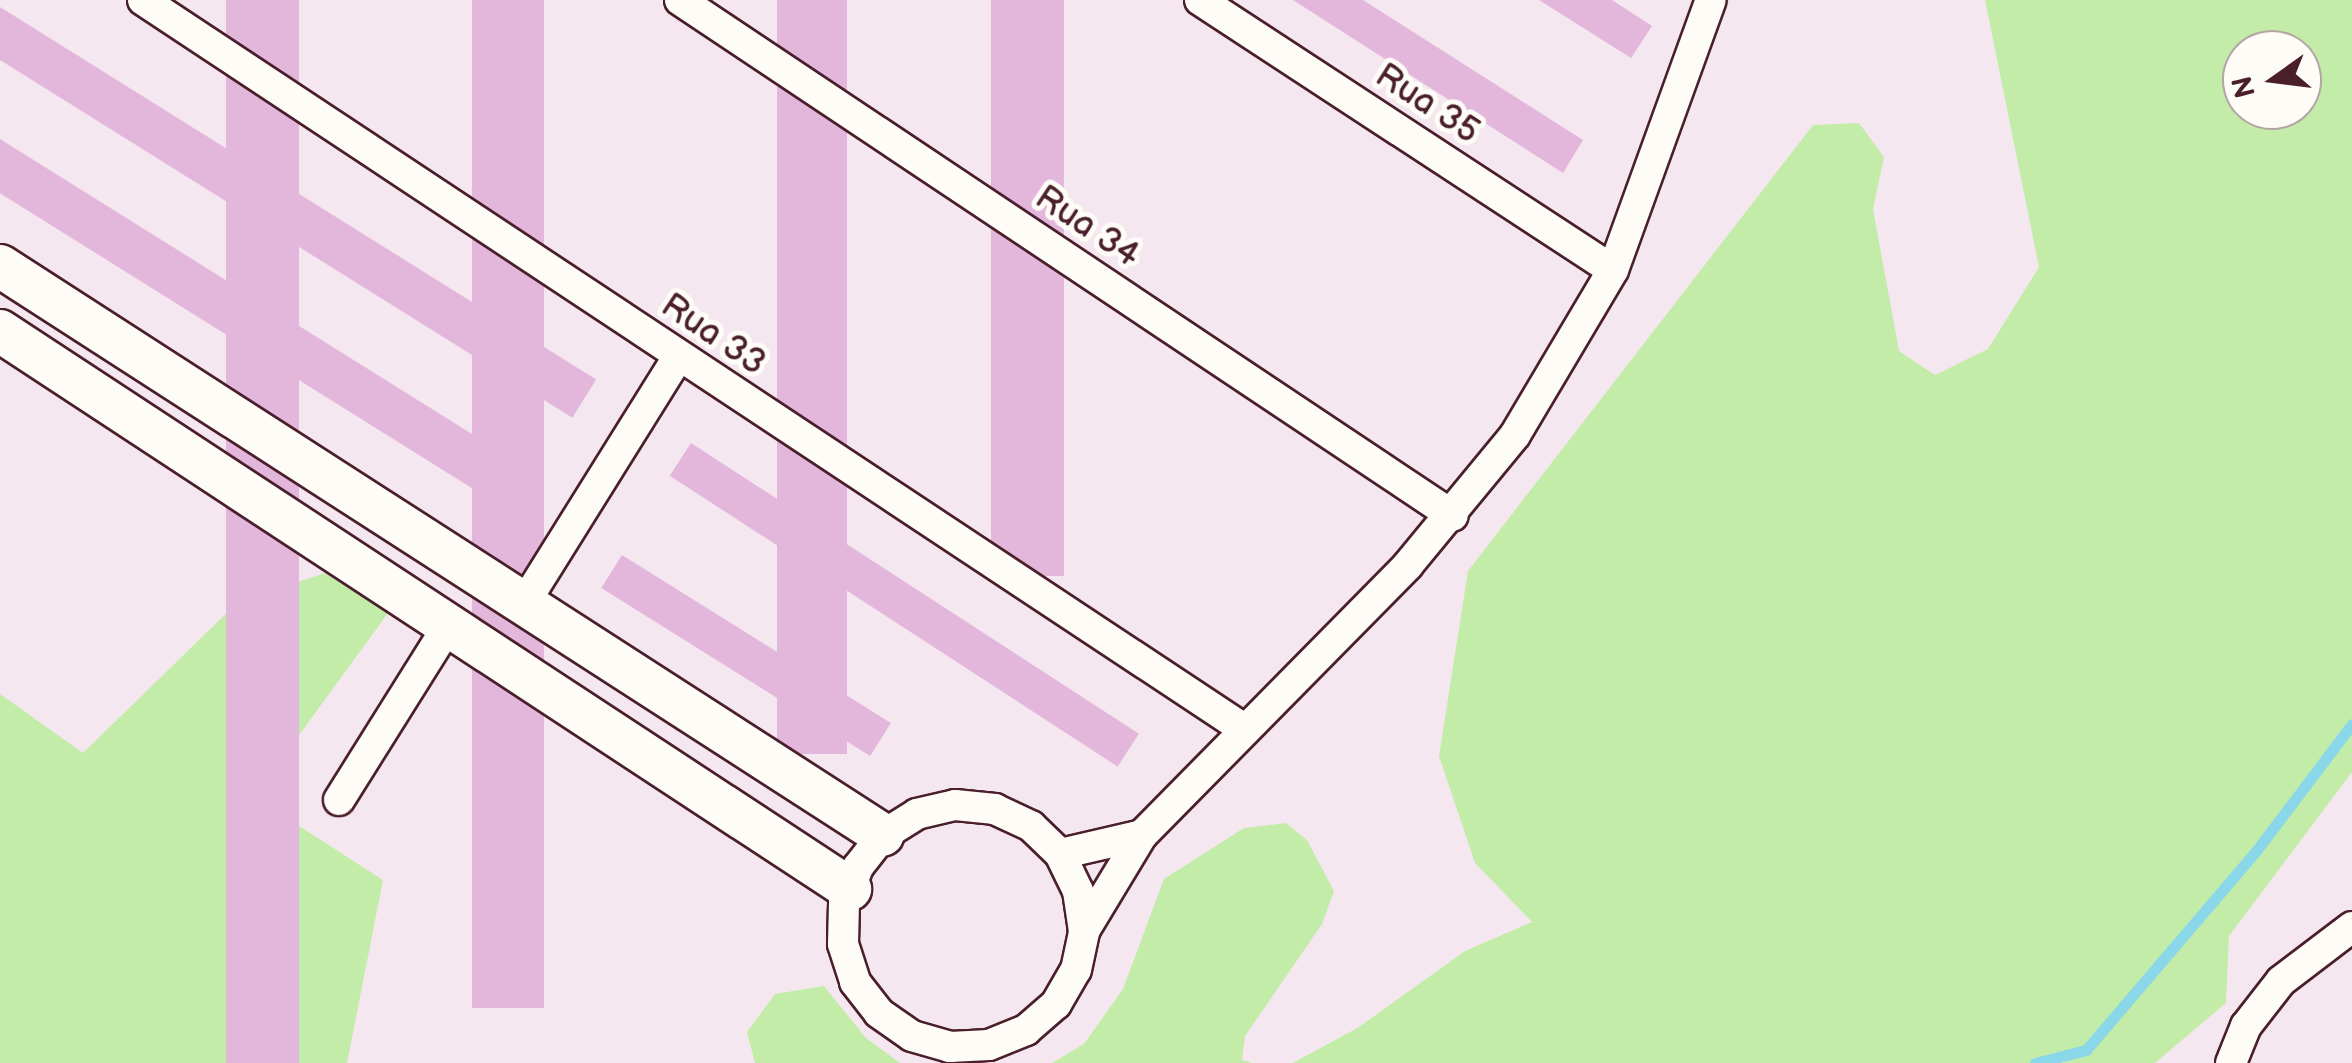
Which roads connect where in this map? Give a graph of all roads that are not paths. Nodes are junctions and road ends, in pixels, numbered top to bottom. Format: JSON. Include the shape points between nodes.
{"nodes":[{"id":1,"x":143,"y":0,"type":"edge"},
{"id":2,"x":680,"y":0,"type":"edge"},
{"id":3,"x":1200,"y":0,"type":"edge"},
{"id":4,"x":1711,"y":0,"type":"edge"},
{"id":5,"x":192,"y":12,"type":"edge"},
{"id":6,"x":0,"y":266,"type":"edge"},
{"id":7,"x":1612,"y":270,"type":"junction"},
{"id":8,"x":0,"y":331,"type":"edge"},
{"id":9,"x":678,"y":357,"type":"junction"},
{"id":10,"x":1454,"y":516,"type":"junction"},
{"id":11,"x":525,"y":602,"type":"junction"},
{"id":12,"x":450,"y":623,"type":"junction"},
{"id":13,"x":1244,"y":730,"type":"junction"},
{"id":14,"x":339,"y":800,"type":"dead end"},
{"id":15,"x":1142,"y":835,"type":"junction"},
{"id":16,"x":883,"y":836,"type":"junction"},
{"id":17,"x":1060,"y":854,"type":"junction"},
{"id":18,"x":850,"y":889,"type":"junction"},
{"id":19,"x":2352,"y":927,"type":"edge"},
{"id":20,"x":1084,"y":931,"type":"junction"},
{"id":21,"x":2232,"y":1063,"type":"edge"}],
"edges":[{"from":1,"to":5,"type":"street","name":"Rua 33"},
{"from":2,"to":10,"type":"street","name":"Rua 34"},
{"from":3,"to":7,"type":"street","name":"Rua 35"},
{"from":4,"to":7,"type":"street"},
{"from":5,"to":9,"type":"street","name":"Rua 33"},
{"from":6,"to":11,"type":"street"},
{"from":7,"to":10,"type":"street","via":[[1515,434]]},
{"from":8,"to":12,"type":"street"},
{"from":9,"to":11,"type":"street"},
{"from":9,"to":13,"type":"street","name":"Rua 33"},
{"from":10,"to":13,"type":"street"},
{"from":11,"to":16,"type":"street"},
{"from":12,"to":14,"type":"street"},
{"from":12,"to":18,"type":"street"},
{"from":13,"to":15,"type":"street"},
{"from":15,"to":17,"type":"street"},
{"from":15,"to":20,"type":"street"},
{"from":16,"to":17,"type":"street","via":[[916,814],[955,805],[995,809],[1031,826]]},
{"from":16,"to":18,"type":"street"},
{"from":17,"to":20,"type":"street","via":[[1078,891]]},
{"from":18,"to":20,"type":"street","via":[[844,944],[855,982],[879,1013],[912,1036],[950,1047],[989,1045],[1026,1030],[1056,1004],[1076,970]]},
{"from":19,"to":21,"type":"street","via":[[2281,981],[2246,1026]]}]}
